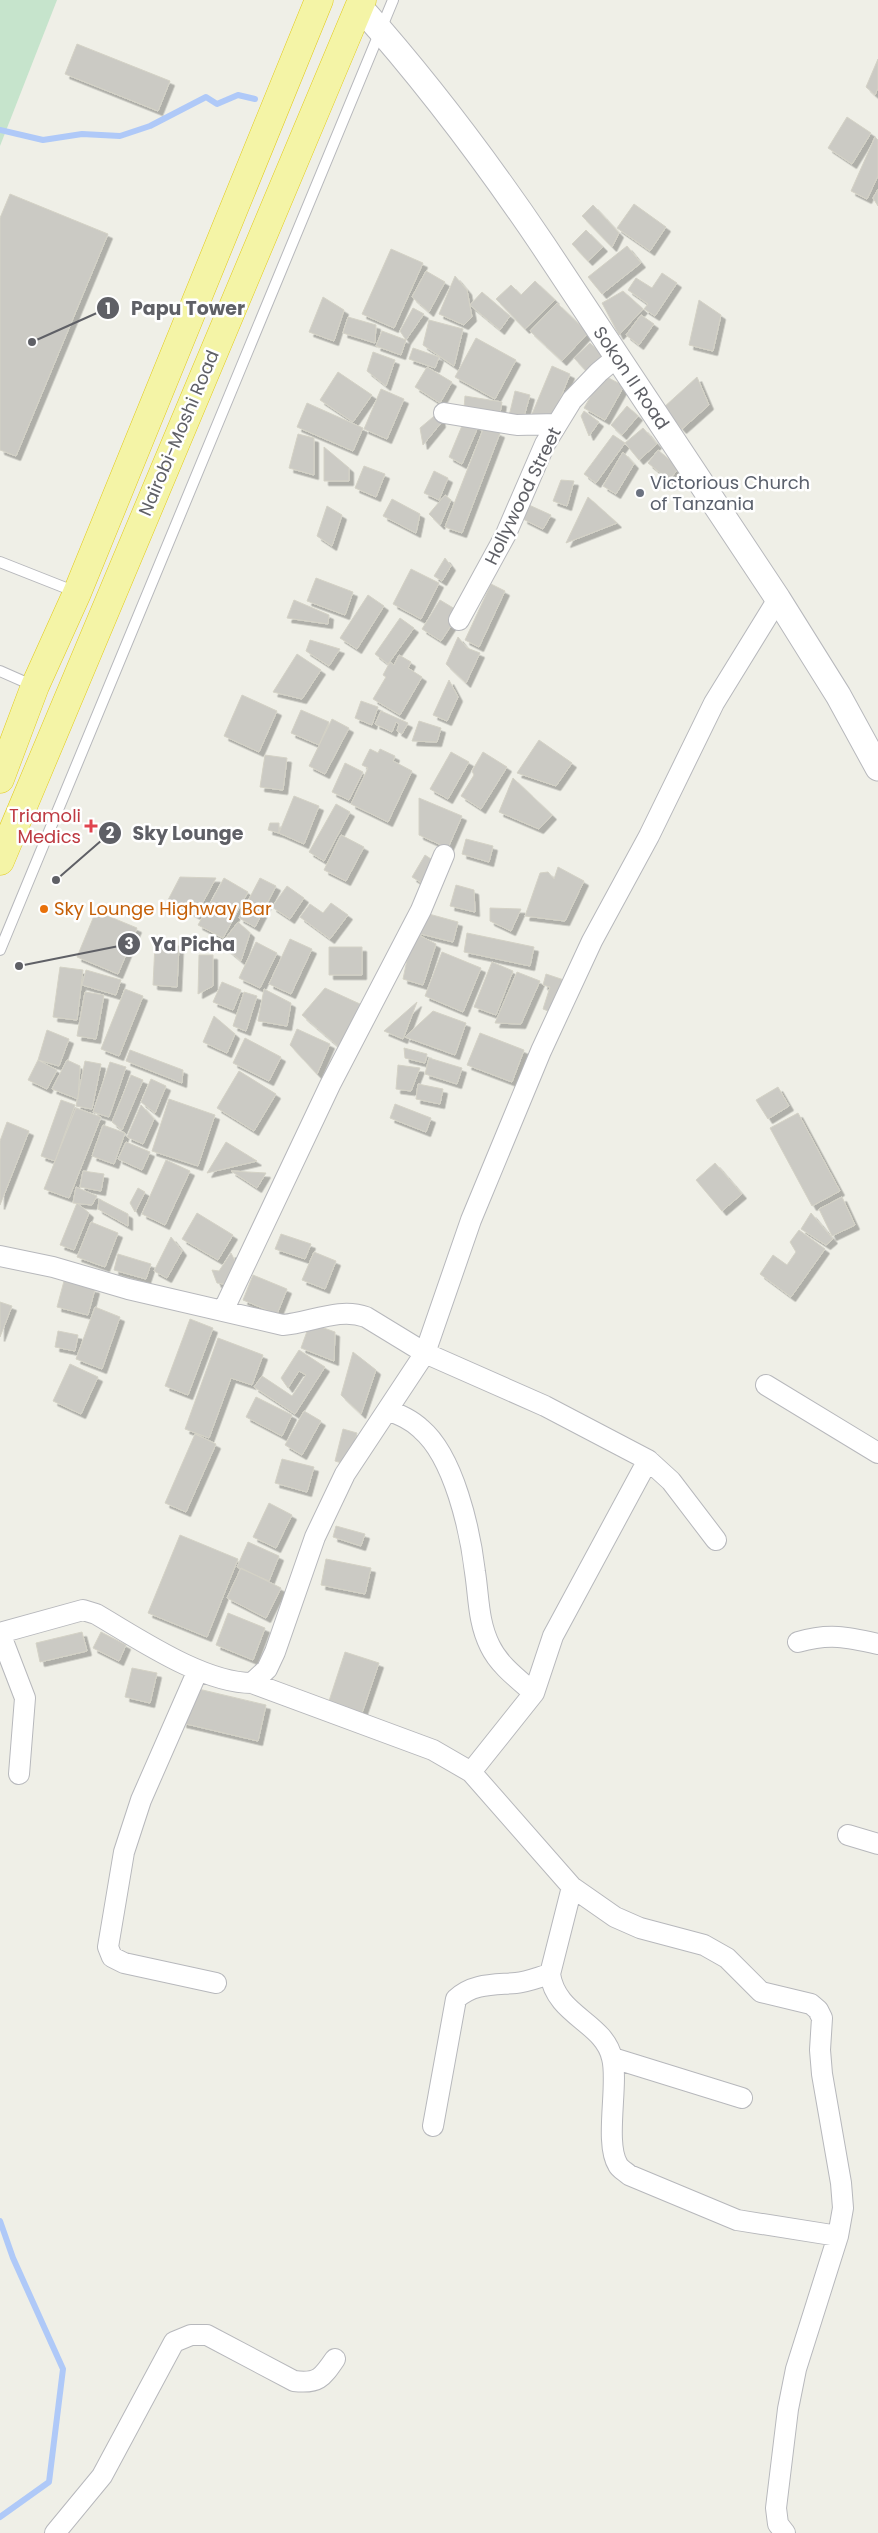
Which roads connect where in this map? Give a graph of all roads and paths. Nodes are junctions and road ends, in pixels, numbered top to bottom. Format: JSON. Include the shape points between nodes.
{"nodes":[{"id":1,"x":319,"y":0,"type":"edge"},
{"id":2,"x":393,"y":0,"type":"edge"},
{"id":3,"x":361,"y":3,"type":"edge"},
{"id":4,"x":381,"y":30,"type":"junction"},
{"id":5,"x":616,"y":358,"type":"junction"},
{"id":6,"x":444,"y":413,"type":"dead end"},
{"id":7,"x":557,"y":424,"type":"junction"},
{"id":8,"x":0,"y":562,"type":"edge"},
{"id":9,"x":77,"y":592,"type":"junction"},
{"id":10,"x":778,"y":599,"type":"junction"},
{"id":11,"x":459,"y":620,"type":"dead end"},
{"id":12,"x":0,"y":672,"type":"edge"},
{"id":13,"x":34,"y":686,"type":"junction"},
{"id":14,"x":878,"y":768,"type":"edge"},
{"id":15,"x":1,"y":773,"type":"edge"},
{"id":16,"x":5,"y":850,"type":"edge"},
{"id":17,"x":444,"y":855,"type":"dead end"},
{"id":18,"x":0,"y":950,"type":"edge"},
{"id":19,"x":0,"y":1256,"type":"edge"},
{"id":20,"x":223,"y":1311,"type":"junction"},
{"id":21,"x":425,"y":1353,"type":"junction"},
{"id":22,"x":766,"y":1385,"type":"dead end"},
{"id":23,"x":388,"y":1410,"type":"junction"},
{"id":24,"x":878,"y":1453,"type":"edge"},
{"id":25,"x":648,"y":1460,"type":"junction"},
{"id":26,"x":716,"y":1540,"type":"dead end"},
{"id":27,"x":0,"y":1633,"type":"edge"},
{"id":28,"x":798,"y":1642,"type":"dead end"},
{"id":29,"x":878,"y":1644,"type":"edge"},
{"id":30,"x":198,"y":1670,"type":"junction"},
{"id":31,"x":252,"y":1683,"type":"junction"},
{"id":32,"x":534,"y":1693,"type":"junction"},
{"id":33,"x":471,"y":1772,"type":"junction"},
{"id":34,"x":19,"y":1774,"type":"dead end"},
{"id":35,"x":848,"y":1835,"type":"dead end"},
{"id":36,"x":878,"y":1844,"type":"edge"},
{"id":37,"x":572,"y":1887,"type":"junction"},
{"id":38,"x":550,"y":1974,"type":"junction"},
{"id":39,"x":216,"y":1983,"type":"dead end"},
{"id":40,"x":613,"y":2058,"type":"junction"},
{"id":41,"x":742,"y":2098,"type":"dead end"},
{"id":42,"x":433,"y":2126,"type":"dead end"},
{"id":43,"x":838,"y":2236,"type":"junction"},
{"id":44,"x":335,"y":2359,"type":"dead end"},
{"id":45,"x":56,"y":2533,"type":"edge"},
{"id":46,"x":784,"y":2533,"type":"edge"}],
"edges":[{"from":1,"to":9,"type":"highway","name":"Nairobi-Moshi Road"},
{"from":2,"to":4,"type":"lane"},
{"from":3,"to":4,"type":"street","name":"Sokon II Road"},
{"from":3,"to":16,"type":"highway","name":"Nairobi-Moshi Road"},
{"from":4,"to":5,"type":"street","name":"Sokon II Road","via":[[505,190]]},
{"from":4,"to":18,"type":"lane"},
{"from":5,"to":7,"type":"street","name":"Hollywood Street","via":[[572,400]]},
{"from":5,"to":10,"type":"street","name":"Sokon II Road"},
{"from":6,"to":7,"type":"street","via":[[517,425]]},
{"from":7,"to":11,"type":"street","name":"Hollywood Street","via":[[491,563]]},
{"from":8,"to":9,"type":"lane"},
{"from":9,"to":13,"type":"highway","name":"Nairobi-Moshi Road"},
{"from":10,"to":14,"type":"street","name":"Sokon II Road","via":[[838,695]]},
{"from":10,"to":21,"type":"street","via":[[714,703],[649,836],[588,949],[540,1051],[471,1220]]},
{"from":12,"to":13,"type":"lane"},
{"from":13,"to":15,"type":"highway","name":"Nairobi-Moshi Road"},
{"from":17,"to":20,"type":"street","via":[[422,910],[330,1085]]},
{"from":19,"to":20,"type":"street"},
{"from":20,"to":21,"type":"street","via":[[282,1325],[356,1313]]},
{"from":21,"to":23,"type":"street"},
{"from":21,"to":25,"type":"street","via":[[545,1406]]},
{"from":22,"to":24,"type":"street"},
{"from":23,"to":31,"type":"street","via":[[345,1474],[315,1537],[275,1652],[267,1669]]},
{"from":23,"to":32,"type":"street","via":[[422,1429],[435,1446],[461,1501],[475,1566],[482,1625],[490,1648],[505,1667]]},
{"from":25,"to":26,"type":"street","via":[[671,1481]]},
{"from":25,"to":32,"type":"street","via":[[553,1636]]},
{"from":27,"to":30,"type":"street","via":[[83,1610]]},
{"from":27,"to":34,"type":"street","via":[[25,1698]]},
{"from":28,"to":29,"type":"street","via":[[820,1636]]},
{"from":30,"to":31,"type":"street","via":[[238,1683]]},
{"from":30,"to":39,"type":"street","via":[[141,1800],[124,1852],[108,1946],[112,1958],[124,1963]]},
{"from":31,"to":33,"type":"street","via":[[433,1750]]},
{"from":32,"to":33,"type":"street"},
{"from":33,"to":37,"type":"street"},
{"from":35,"to":36,"type":"street"},
{"from":37,"to":38,"type":"street"},
{"from":37,"to":43,"type":"street","via":[[616,1917],[640,1928],[704,1945],[727,1958],[761,1992],[811,2004],[818,2010],[822,2018],[822,2074],[841,2183],[843,2208]]},
{"from":38,"to":40,"type":"street","via":[[558,1998],[604,2041]]},
{"from":38,"to":42,"type":"street","via":[[465,1991],[456,2000]]},
{"from":40,"to":41,"type":"street"},
{"from":40,"to":43,"type":"street","via":[[612,2140],[617,2164],[629,2175],[737,2220]]},
{"from":43,"to":46,"type":"street","via":[[796,2369],[788,2409],[776,2508],[778,2524]]},
{"from":44,"to":45,"type":"street","via":[[322,2378],[308,2383],[294,2381],[207,2336],[191,2335],[174,2342],[102,2476]]}]}
